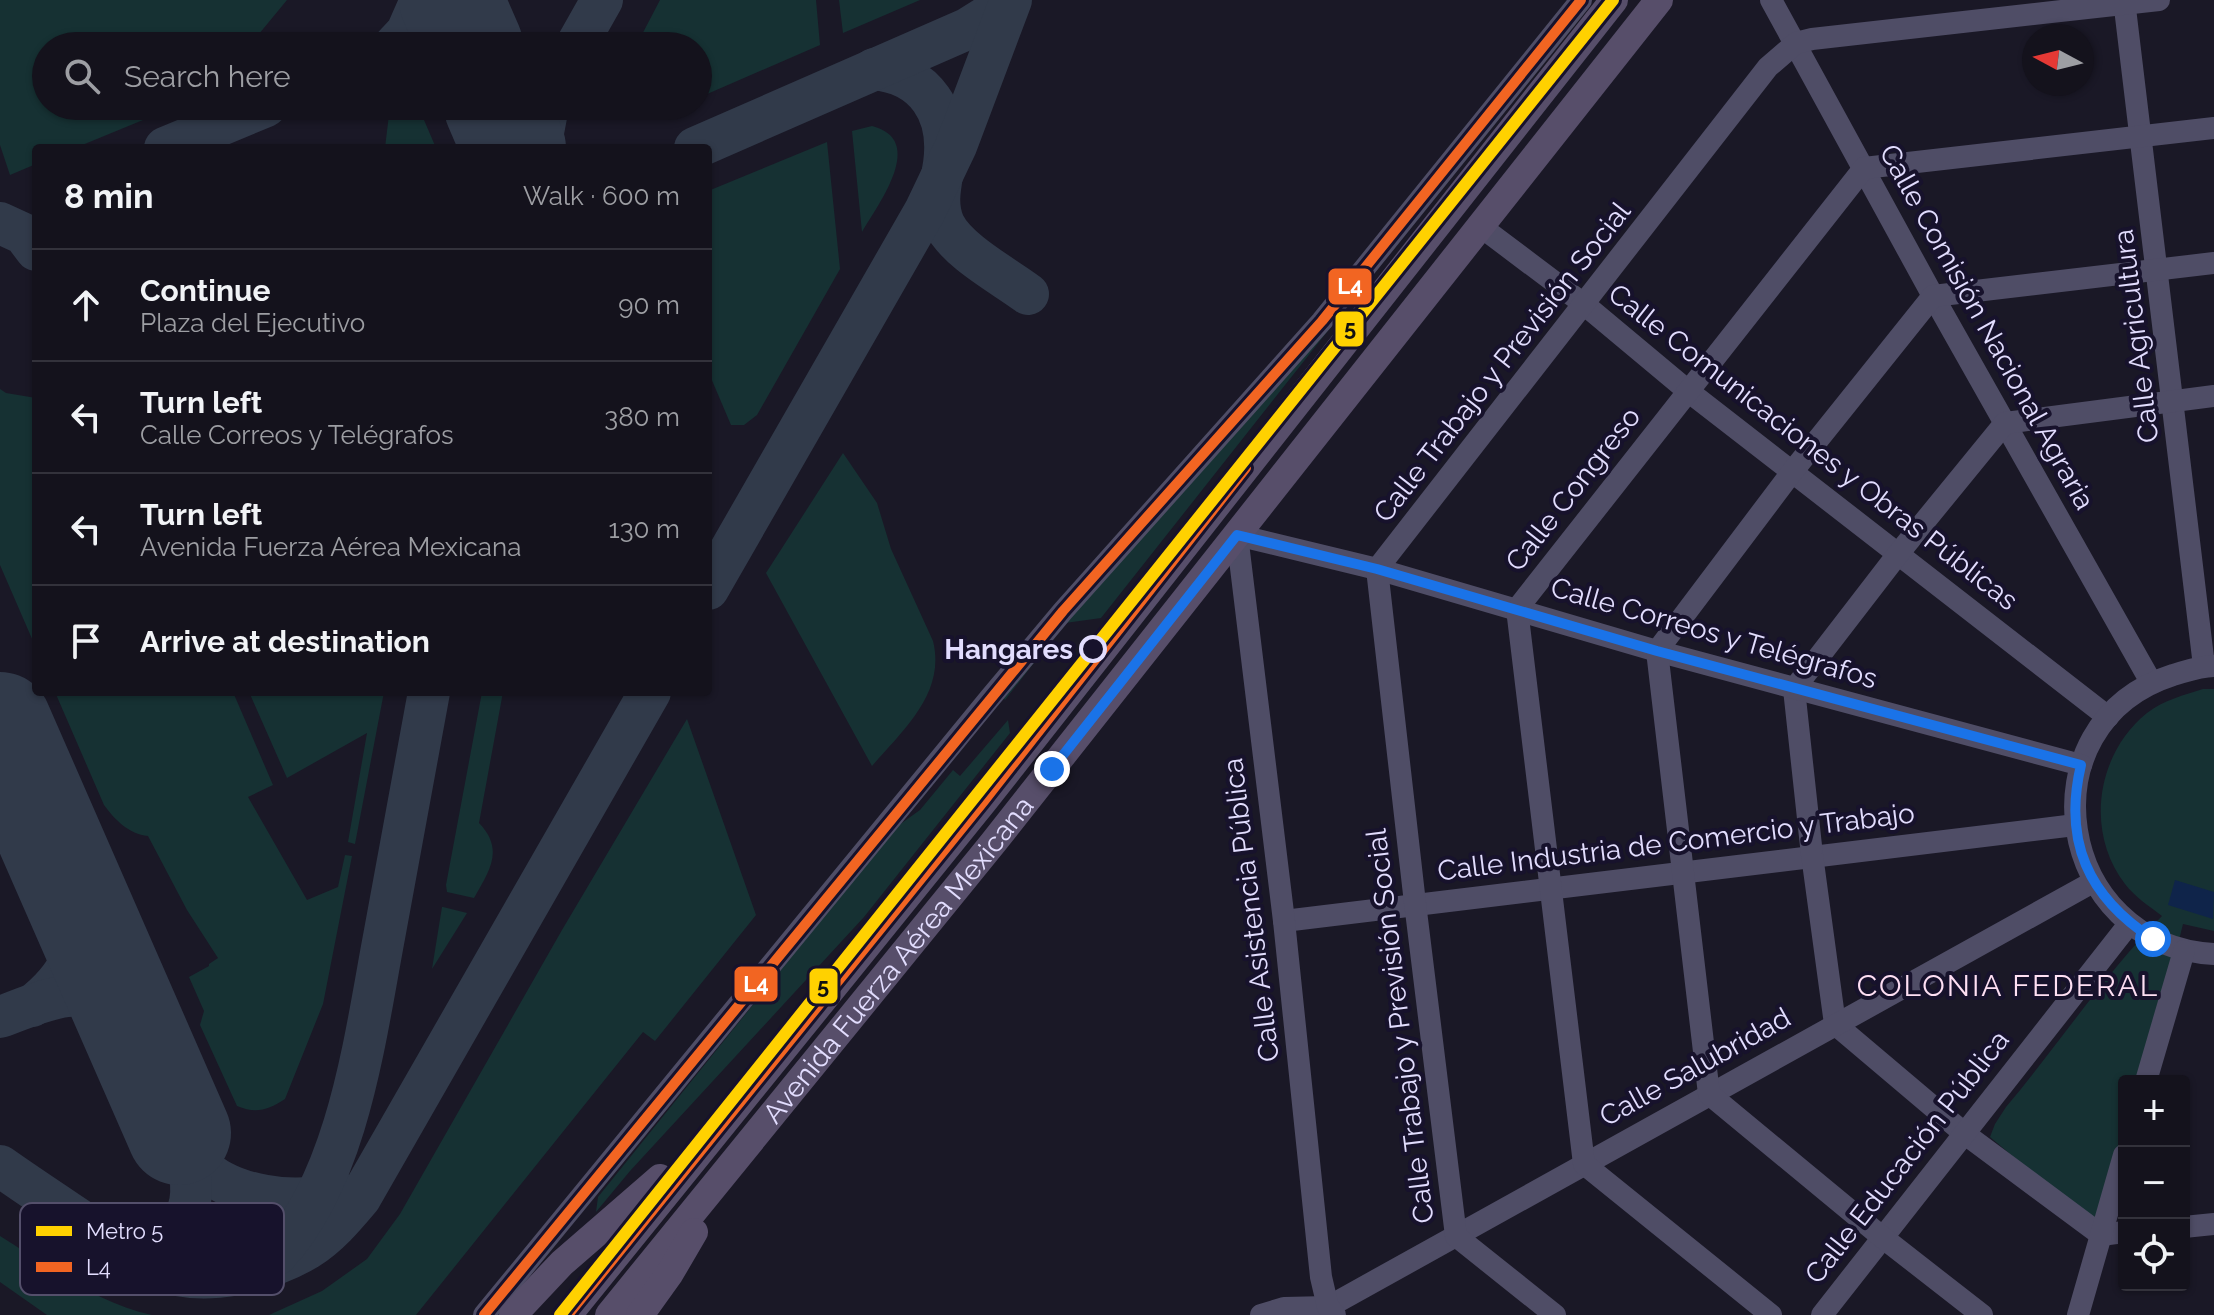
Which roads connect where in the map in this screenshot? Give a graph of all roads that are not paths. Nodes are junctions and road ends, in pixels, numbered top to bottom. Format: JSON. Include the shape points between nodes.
{"nodes":[{"id":1,"x":1581,"y":0,"type":"edge"},
{"id":2,"x":1614,"y":0,"type":"edge"},
{"id":3,"x":1659,"y":0,"type":"edge"},
{"id":4,"x":1771,"y":0,"type":"edge"},
{"id":5,"x":2159,"y":0,"type":"edge"},
{"id":6,"x":2125,"y":2,"type":"edge"},
{"id":7,"x":1796,"y":43,"type":"junction"},
{"id":8,"x":2214,"y":128,"type":"edge"},
{"id":9,"x":2142,"y":136,"type":"junction"},
{"id":10,"x":1864,"y":168,"type":"junction"},
{"id":11,"x":1480,"y":226,"type":"junction"},
{"id":12,"x":2214,"y":263,"type":"edge"},
{"id":13,"x":2158,"y":269,"type":"junction"},
{"id":14,"x":1933,"y":296,"type":"junction"},
{"id":15,"x":1585,"y":305,"type":"junction"},
{"id":16,"x":1688,"y":391,"type":"junction"},
{"id":17,"x":2214,"y":396,"type":"edge"},
{"id":18,"x":2174,"y":400,"type":"junction"},
{"id":19,"x":2005,"y":423,"type":"junction"},
{"id":20,"x":1792,"y":472,"type":"junction"},
{"id":21,"x":1237,"y":535,"type":"junction"},
{"id":22,"x":1898,"y":554,"type":"junction"},
{"id":23,"x":1377,"y":569,"type":"junction"},
{"id":24,"x":1517,"y":609,"type":"junction"},
{"id":25,"x":1657,"y":651,"type":"junction"},
{"id":26,"x":2209,"y":666,"type":"edge"},
{"id":27,"x":2151,"y":682,"type":"junction"},
{"id":28,"x":1794,"y":689,"type":"junction"},
{"id":29,"x":2108,"y":717,"type":"junction"},
{"id":30,"x":2081,"y":765,"type":"junction"},
{"id":31,"x":2075,"y":825,"type":"junction"},
{"id":32,"x":1812,"y":855,"type":"junction"},
{"id":33,"x":1682,"y":873,"type":"junction"},
{"id":34,"x":2093,"y":882,"type":"junction"},
{"id":35,"x":1549,"y":888,"type":"junction"},
{"id":36,"x":1415,"y":903,"type":"junction"},
{"id":37,"x":1284,"y":921,"type":"junction"},
{"id":38,"x":2129,"y":924,"type":"junction"},
{"id":39,"x":2184,"y":951,"type":"junction"},
{"id":40,"x":2214,"y":954,"type":"edge"},
{"id":41,"x":1835,"y":1024,"type":"junction"},
{"id":42,"x":2148,"y":1075,"type":"edge"},
{"id":43,"x":755,"y":1085,"type":"junction"},
{"id":44,"x":1709,"y":1094,"type":"junction"},
{"id":45,"x":1965,"y":1134,"type":"junction"},
{"id":46,"x":1584,"y":1164,"type":"junction"},
{"id":47,"x":731,"y":1166,"type":"junction"},
{"id":48,"x":2118,"y":1176,"type":"edge"},
{"id":49,"x":2214,"y":1224,"type":"edge"},
{"id":50,"x":2190,"y":1226,"type":"edge"},
{"id":51,"x":2118,"y":1233,"type":"edge"},
{"id":52,"x":2101,"y":1235,"type":"junction"},
{"id":53,"x":1456,"y":1236,"type":"junction"},
{"id":54,"x":1882,"y":1237,"type":"junction"},
{"id":55,"x":1321,"y":1311,"type":"edge"},
{"id":56,"x":484,"y":1315,"type":"edge"},
{"id":57,"x":513,"y":1315,"type":"edge"},
{"id":58,"x":568,"y":1315,"type":"edge"},
{"id":59,"x":609,"y":1315,"type":"edge"},
{"id":60,"x":640,"y":1315,"type":"edge"},
{"id":61,"x":1261,"y":1315,"type":"edge"},
{"id":62,"x":1555,"y":1315,"type":"edge"},
{"id":63,"x":1771,"y":1315,"type":"edge"},
{"id":64,"x":1822,"y":1315,"type":"edge"},
{"id":65,"x":1982,"y":1315,"type":"edge"},
{"id":66,"x":2078,"y":1315,"type":"edge"}],
"edges":[{"from":1,"to":56,"type":"street","via":[[1322,321],[1008,676]]},
{"from":2,"to":43,"type":"main road","name":"Avenida Fuerza Aérea Mexicana"},
{"from":3,"to":11,"type":"main road","name":"Avenida Fuerza Aérea Mexicana"},
{"from":4,"to":7,"type":"street","name":"Calle Comisión Nacional Agraria"},
{"from":5,"to":6,"type":"street"},
{"from":6,"to":7,"type":"street"},
{"from":6,"to":9,"type":"street","name":"Calle Agricultura"},
{"from":7,"to":10,"type":"street","name":"Calle Comisión Nacional Agraria"},
{"from":7,"to":15,"type":"street","name":"Calle Trabajo y Previsión Social","via":[[1768,67]]},
{"from":8,"to":9,"type":"street"},
{"from":9,"to":10,"type":"street"},
{"from":9,"to":13,"type":"street","name":"Calle Agricultura"},
{"from":10,"to":14,"type":"street","name":"Calle Comisión Nacional Agraria"},
{"from":10,"to":16,"type":"street","name":"Calle Congreso"},
{"from":11,"to":15,"type":"street","name":"Calle Comunicaciones y Obras Públicas"},
{"from":11,"to":21,"type":"main road","name":"Avenida Fuerza Aérea Mexicana"},
{"from":12,"to":13,"type":"street"},
{"from":13,"to":14,"type":"street"},
{"from":13,"to":18,"type":"street","name":"Calle Agricultura"},
{"from":14,"to":19,"type":"street","name":"Calle Comisión Nacional Agraria"},
{"from":14,"to":20,"type":"street"},
{"from":15,"to":16,"type":"street","name":"Calle Comunicaciones y Obras Públicas"},
{"from":15,"to":23,"type":"street","name":"Calle Trabajo y Previsión Social"},
{"from":16,"to":20,"type":"street","name":"Calle Comunicaciones y Obras Públicas"},
{"from":16,"to":24,"type":"street","name":"Calle Congreso"},
{"from":17,"to":18,"type":"street"},
{"from":18,"to":19,"type":"street"},
{"from":18,"to":26,"type":"street","name":"Calle Agricultura"},
{"from":19,"to":22,"type":"street"},
{"from":19,"to":27,"type":"street","name":"Calle Comisión Nacional Agraria"},
{"from":20,"to":22,"type":"street","name":"Calle Comunicaciones y Obras Públicas"},
{"from":20,"to":25,"type":"street"},
{"from":21,"to":23,"type":"street","name":"Calle Correos y Telégrafos"},
{"from":21,"to":37,"type":"street","name":"Calle Asistencia Pública"},
{"from":21,"to":47,"type":"main road","name":"Avenida Fuerza Aérea Mexicana"},
{"from":22,"to":28,"type":"street"},
{"from":22,"to":29,"type":"street","name":"Calle Comunicaciones y Obras Públicas"},
{"from":23,"to":24,"type":"street","name":"Calle Correos y Telégrafos"},
{"from":23,"to":36,"type":"street","name":"Calle Trabajo y Previsión Social"},
{"from":24,"to":25,"type":"street","name":"Calle Correos y Telégrafos"},
{"from":24,"to":35,"type":"street","name":"Calle Congreso"},
{"from":25,"to":28,"type":"street","name":"Calle Correos y Telégrafos"},
{"from":25,"to":33,"type":"street"},
{"from":26,"to":27,"type":"street"},
{"from":27,"to":29,"type":"street"},
{"from":28,"to":30,"type":"street","name":"Calle Correos y Telégrafos"},
{"from":28,"to":32,"type":"street"},
{"from":29,"to":30,"type":"street"},
{"from":30,"to":31,"type":"street"},
{"from":31,"to":32,"type":"street","name":"Calle Industria de Comercio y Trabajo"},
{"from":31,"to":34,"type":"street"},
{"from":32,"to":33,"type":"street","name":"Calle Industria de Comercio y Trabajo"},
{"from":32,"to":41,"type":"street"},
{"from":33,"to":35,"type":"street","name":"Calle Industria de Comercio y Trabajo"},
{"from":33,"to":44,"type":"street"},
{"from":34,"to":38,"type":"street"},
{"from":34,"to":41,"type":"street","name":"Calle Salubridad"},
{"from":35,"to":36,"type":"street","name":"Calle Industria de Comercio y Trabajo"},
{"from":35,"to":46,"type":"street","name":"Calle Congreso"},
{"from":36,"to":37,"type":"street","name":"Calle Industria de Comercio y Trabajo"},
{"from":36,"to":53,"type":"street","name":"Calle Trabajo y Previsión Social"},
{"from":37,"to":55,"type":"street","name":"Calle Asistencia Pública"},
{"from":38,"to":39,"type":"street"},
{"from":38,"to":45,"type":"street","name":"Calle Educación Pública"},
{"from":39,"to":40,"type":"street"},
{"from":39,"to":42,"type":"street"},
{"from":41,"to":44,"type":"street","name":"Calle Salubridad"},
{"from":41,"to":45,"type":"street"},
{"from":43,"to":57,"type":"main road"},
{"from":43,"to":58,"type":"main road","name":"Avenida Fuerza Aérea Mexicana"},
{"from":44,"to":46,"type":"street","name":"Calle Salubridad"},
{"from":44,"to":54,"type":"street"},
{"from":45,"to":52,"type":"street"},
{"from":45,"to":54,"type":"street","name":"Calle Educación Pública"},
{"from":46,"to":53,"type":"street","name":"Calle Salubridad"},
{"from":46,"to":63,"type":"street"},
{"from":47,"to":59,"type":"main road","name":"Avenida Fuerza Aérea Mexicana"},
{"from":47,"to":60,"type":"main road"},
{"from":48,"to":52,"type":"street"},
{"from":49,"to":50,"type":"street"},
{"from":51,"to":52,"type":"street"},
{"from":52,"to":66,"type":"street"},
{"from":53,"to":55,"type":"street","name":"Calle Salubridad"},
{"from":53,"to":62,"type":"street","name":"Calle Trabajo y Previsión Social"},
{"from":54,"to":64,"type":"street","name":"Calle Educación Pública"},
{"from":54,"to":65,"type":"street"},
{"from":55,"to":61,"type":"street","via":[[1284,1308]]}]}
